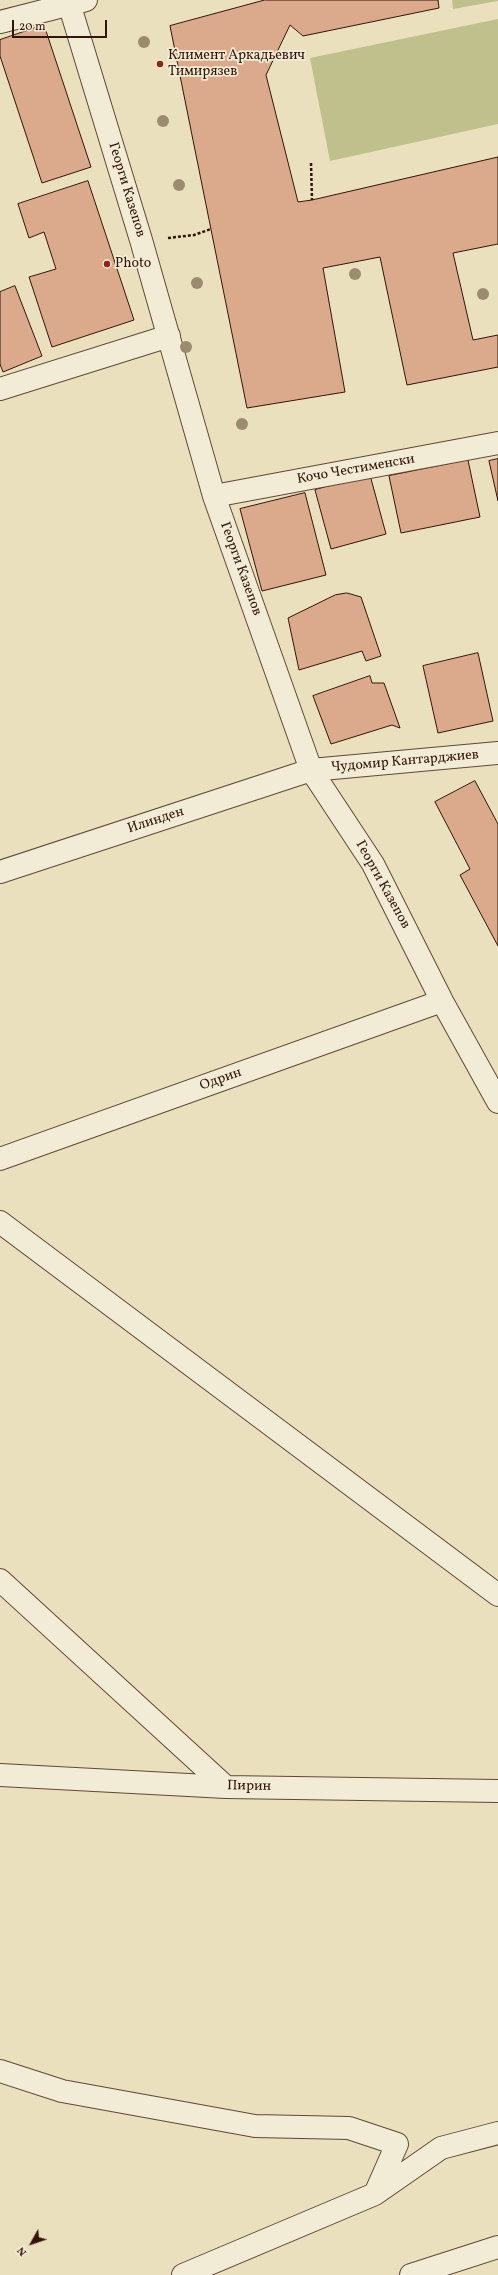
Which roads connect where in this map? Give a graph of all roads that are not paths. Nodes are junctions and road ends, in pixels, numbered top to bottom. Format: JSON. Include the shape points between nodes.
{"nodes":[{"id":1,"x":75,"y":1,"type":"edge"},
{"id":2,"x":0,"y":22,"type":"edge"},
{"id":3,"x":169,"y":336,"type":"junction"},
{"id":4,"x":0,"y":389,"type":"edge"},
{"id":5,"x":498,"y":443,"type":"edge"},
{"id":6,"x":214,"y":496,"type":"junction"},
{"id":7,"x":498,"y":753,"type":"edge"},
{"id":8,"x":311,"y":770,"type":"junction"},
{"id":9,"x":0,"y":872,"type":"edge"},
{"id":10,"x":442,"y":1001,"type":"junction"},
{"id":11,"x":498,"y":1102,"type":"edge"},
{"id":12,"x":0,"y":1159,"type":"edge"},
{"id":13,"x":0,"y":1222,"type":"edge"},
{"id":14,"x":0,"y":1580,"type":"edge"},
{"id":15,"x":498,"y":1595,"type":"edge"},
{"id":16,"x":0,"y":1775,"type":"edge"},
{"id":17,"x":226,"y":1787,"type":"junction"},
{"id":18,"x":498,"y":1791,"type":"edge"},
{"id":19,"x":0,"y":2071,"type":"edge"},
{"id":20,"x":498,"y":2133,"type":"edge"},
{"id":21,"x":375,"y":2194,"type":"junction"},
{"id":22,"x":498,"y":2247,"type":"edge"},
{"id":23,"x":183,"y":2275,"type":"edge"},
{"id":24,"x":411,"y":2275,"type":"edge"}],
"edges":[{"from":1,"to":2,"type":"street"},
{"from":1,"to":3,"type":"street","name":"Георги Казепов"},
{"from":3,"to":4,"type":"street"},
{"from":3,"to":6,"type":"street","name":"Георги Казепов"},
{"from":5,"to":6,"type":"street","name":"Кочо Честименски"},
{"from":6,"to":8,"type":"street","name":"Георги Казепов"},
{"from":7,"to":8,"type":"street","name":"Чудомир Кантарджиев"},
{"from":8,"to":9,"type":"street","name":"Илинден"},
{"from":8,"to":10,"type":"street","name":"Георги Казепов","via":[[374,864]]},
{"from":10,"to":11,"type":"street","name":"Георги Казепов"},
{"from":10,"to":12,"type":"street","name":"Одрин"},
{"from":13,"to":15,"type":"street"},
{"from":14,"to":17,"type":"street"},
{"from":16,"to":17,"type":"street","name":"Пирин"},
{"from":17,"to":18,"type":"street","name":"Пирин"},
{"from":19,"to":21,"type":"street","via":[[62,2090],[255,2126],[349,2128],[397,2144]]},
{"from":20,"to":21,"type":"street","via":[[441,2148]]},
{"from":21,"to":23,"type":"street"},
{"from":22,"to":24,"type":"street"}]}
